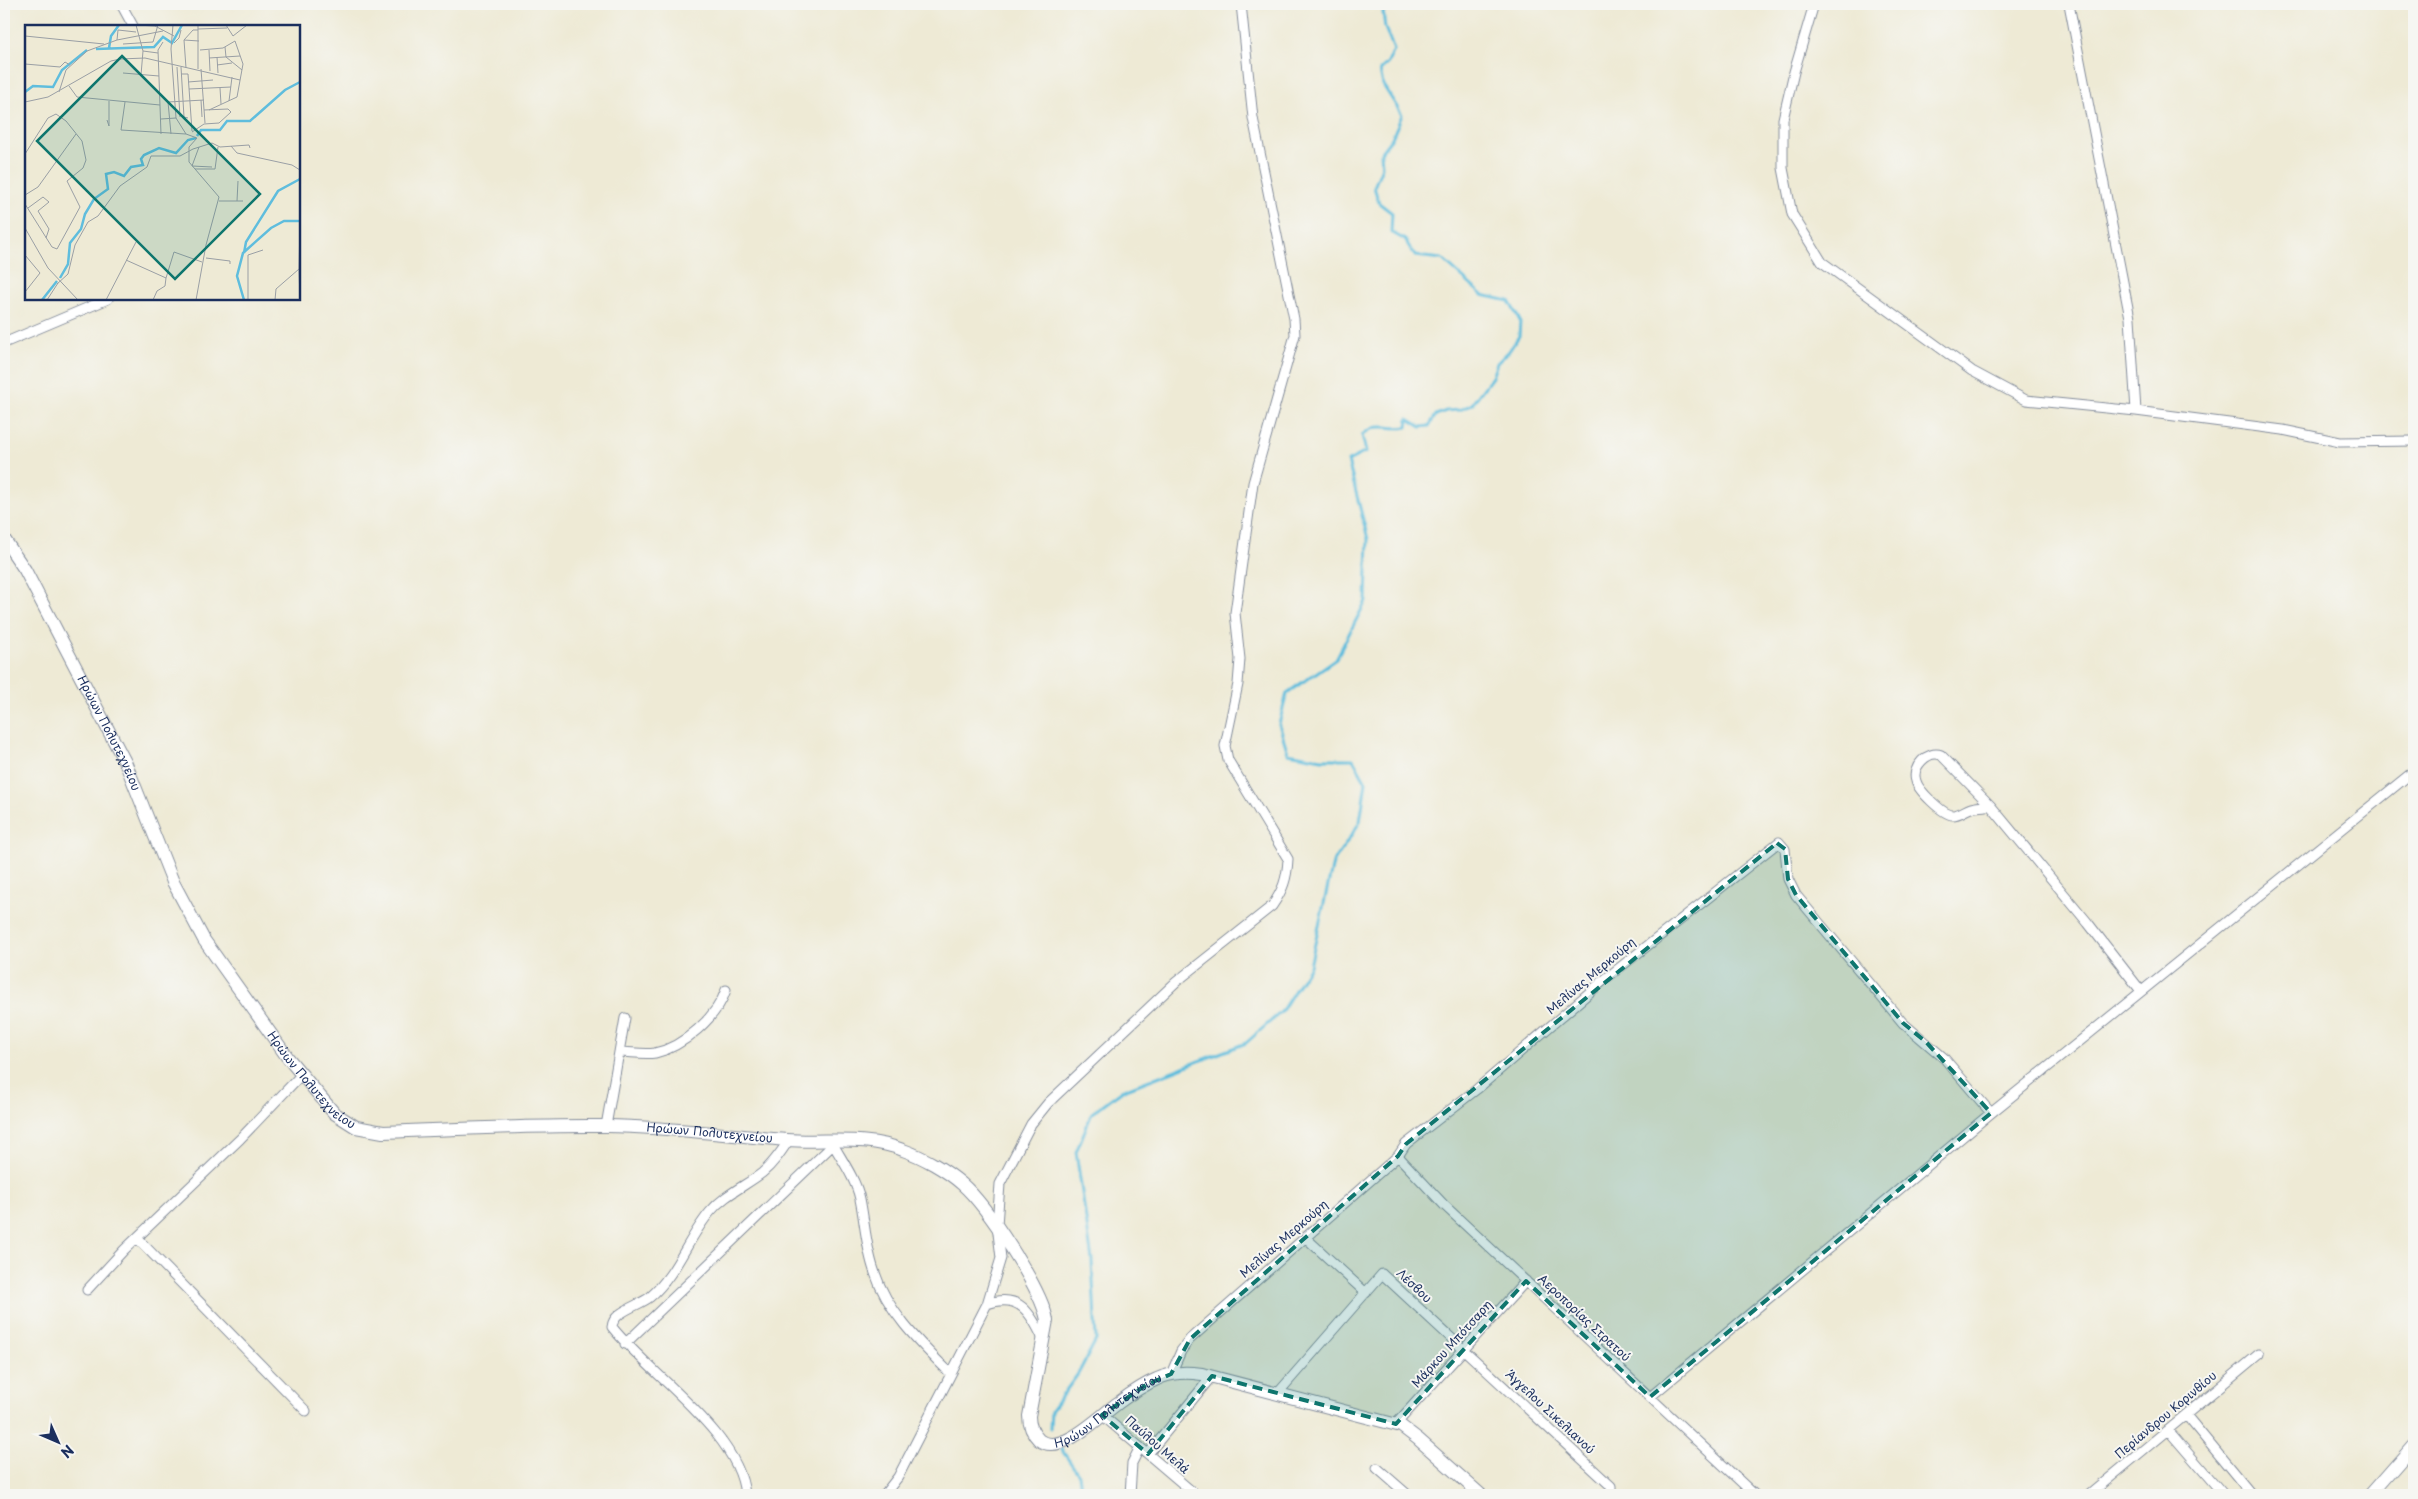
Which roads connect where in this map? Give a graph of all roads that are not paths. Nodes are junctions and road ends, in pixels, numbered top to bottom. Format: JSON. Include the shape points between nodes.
{"nodes":[{"id":1,"x":121,"y":4,"type":"edge"},
{"id":2,"x":1241,"y":4,"type":"edge"},
{"id":3,"x":1814,"y":4,"type":"edge"},
{"id":4,"x":2069,"y":4,"type":"edge"},
{"id":5,"x":132,"y":25,"type":"edge"},
{"id":6,"x":106,"y":300,"type":"edge"},
{"id":7,"x":4,"y":343,"type":"edge"},
{"id":8,"x":2136,"y":411,"type":"junction"},
{"id":9,"x":2414,"y":441,"type":"edge"},
{"id":10,"x":4,"y":539,"type":"edge"},
{"id":11,"x":2414,"y":771,"type":"edge"},
{"id":12,"x":1990,"y":805,"type":"junction"},
{"id":13,"x":726,"y":990,"type":"dead end"},
{"id":14,"x":2141,"y":990,"type":"junction"},
{"id":15,"x":625,"y":1018,"type":"dead end"},
{"id":16,"x":619,"y":1052,"type":"junction"},
{"id":17,"x":301,"y":1075,"type":"junction"},
{"id":18,"x":1991,"y":1113,"type":"junction"},
{"id":19,"x":606,"y":1126,"type":"junction"},
{"id":20,"x":789,"y":1140,"type":"junction"},
{"id":21,"x":832,"y":1141,"type":"junction"},
{"id":22,"x":1398,"y":1156,"type":"junction"},
{"id":23,"x":996,"y":1225,"type":"junction"},
{"id":24,"x":137,"y":1238,"type":"junction"},
{"id":25,"x":1306,"y":1238,"type":"junction"},
{"id":26,"x":1526,"y":1281,"type":"junction"},
{"id":27,"x":87,"y":1290,"type":"dead end"},
{"id":28,"x":1366,"y":1293,"type":"junction"},
{"id":29,"x":987,"y":1304,"type":"junction"},
{"id":30,"x":1044,"y":1342,"type":"junction"},
{"id":31,"x":625,"y":1344,"type":"junction"},
{"id":32,"x":1464,"y":1349,"type":"junction"},
{"id":33,"x":2259,"y":1354,"type":"dead end"},
{"id":34,"x":950,"y":1373,"type":"junction"},
{"id":35,"x":1171,"y":1374,"type":"junction"},
{"id":36,"x":1212,"y":1376,"type":"junction"},
{"id":37,"x":1278,"y":1393,"type":"junction"},
{"id":38,"x":1650,"y":1397,"type":"junction"},
{"id":39,"x":306,"y":1411,"type":"dead end"},
{"id":40,"x":1102,"y":1415,"type":"junction"},
{"id":41,"x":2186,"y":1415,"type":"junction"},
{"id":42,"x":1396,"y":1424,"type":"junction"},
{"id":43,"x":2168,"y":1430,"type":"junction"},
{"id":44,"x":2414,"y":1445,"type":"edge"},
{"id":45,"x":1140,"y":1447,"type":"junction"},
{"id":46,"x":1148,"y":1454,"type":"junction"},
{"id":47,"x":1377,"y":1468,"type":"dead end"},
{"id":48,"x":1474,"y":1493,"type":"edge"},
{"id":49,"x":745,"y":1495,"type":"edge"},
{"id":50,"x":884,"y":1495,"type":"edge"},
{"id":51,"x":1130,"y":1495,"type":"edge"},
{"id":52,"x":1196,"y":1495,"type":"edge"},
{"id":53,"x":1408,"y":1495,"type":"edge"},
{"id":54,"x":1611,"y":1495,"type":"edge"},
{"id":55,"x":1755,"y":1495,"type":"edge"},
{"id":56,"x":2089,"y":1495,"type":"edge"},
{"id":57,"x":2224,"y":1495,"type":"edge"},
{"id":58,"x":2252,"y":1495,"type":"edge"},
{"id":59,"x":2370,"y":1495,"type":"edge"}],
"edges":[{"from":1,"to":5,"type":"street"},
{"from":2,"to":23,"type":"street","via":[[1253,118],[1295,334],[1253,483],[1235,613],[1240,659],[1238,684],[1225,746],[1228,760],[1288,859],[1288,877],[1272,906],[1176,982],[1036,1117],[1017,1147],[1000,1184]]},
{"from":3,"to":8,"type":"street","via":[[1784,120],[1784,168],[1792,214],[1822,262],[1972,371],[2026,400]]},
{"from":4,"to":8,"type":"street","via":[[2130,318]]},
{"from":6,"to":7,"type":"street"},
{"from":8,"to":9,"type":"street","via":[[2283,430],[2340,442]]},
{"from":10,"to":17,"type":"street","name":"Ηρώων Πολυτεχνείου","via":[[25,570],[126,764],[173,882],[204,940]]},
{"from":11,"to":14,"type":"street"},
{"from":12,"to":12,"type":"street","via":[[1941,755],[1932,754],[1919,765],[1915,774],[1917,784],[1945,813],[1954,815]]},
{"from":12,"to":14,"type":"street"},
{"from":13,"to":16,"type":"street","via":[[721,1004],[692,1035],[654,1053]]},
{"from":14,"to":18,"type":"street"},
{"from":15,"to":16,"type":"street"},
{"from":16,"to":19,"type":"street"},
{"from":17,"to":19,"type":"street","name":"Ηρώων Πολυτεχνείου","via":[[334,1113],[349,1124],[368,1130]]},
{"from":17,"to":24,"type":"street"},
{"from":18,"to":22,"type":"street","name":"Μελίνας Μερκούρη","via":[[1944,1058],[1899,1018],[1796,895],[1788,879],[1785,850],[1778,842],[1604,980],[1477,1089],[1406,1144]]},
{"from":18,"to":38,"type":"street"},
{"from":19,"to":20,"type":"street","name":"Ηρώων Πολυτεχνείου"},
{"from":20,"to":21,"type":"street","name":"Ηρώων Πολυτεχνείου"},
{"from":20,"to":31,"type":"street","via":[[762,1173],[711,1211],[651,1296],[614,1320],[612,1326]]},
{"from":21,"to":23,"type":"street","name":"Ηρώων Πολυτεχνείου","via":[[862,1141],[902,1149],[962,1184]]},
{"from":21,"to":31,"type":"street"},
{"from":21,"to":34,"type":"street","via":[[860,1197],[874,1273],[900,1319]]},
{"from":22,"to":25,"type":"street","name":"Μελίνας Μερκούρη"},
{"from":22,"to":26,"type":"street","name":"Αεροπορίας Στρατού","via":[[1445,1206]]},
{"from":23,"to":29,"type":"street","via":[[1001,1258]]},
{"from":23,"to":30,"type":"street","name":"Ηρώων Πολυτεχνείου","via":[[1044,1306],[1047,1320]]},
{"from":24,"to":27,"type":"street"},
{"from":24,"to":39,"type":"street"},
{"from":25,"to":28,"type":"street"},
{"from":25,"to":35,"type":"street","name":"Μελίνας Μερκούρη","via":[[1190,1339]]},
{"from":26,"to":32,"type":"street","name":"Μάρκου Μπότσαρη"},
{"from":26,"to":38,"type":"street","name":"Αεροπορίας Στρατού"},
{"from":28,"to":32,"type":"street","name":"Λέσβου","via":[[1382,1274]]},
{"from":28,"to":37,"type":"street"},
{"from":29,"to":30,"type":"street","via":[[1014,1300],[1033,1318]]},
{"from":29,"to":34,"type":"street"},
{"from":30,"to":40,"type":"street","name":"Ηρώων Πολυτεχνείου","via":[[1030,1410],[1030,1427],[1034,1434],[1043,1442],[1056,1444],[1070,1439]]},
{"from":31,"to":49,"type":"street","via":[[709,1426],[735,1460],[744,1482]]},
{"from":32,"to":42,"type":"street","name":"Μάρκου Μπότσαρη"},
{"from":32,"to":54,"type":"street","name":"Άγγελου Σικελιανού","via":[[1611,1486]]},
{"from":33,"to":41,"type":"street","name":"Περίανδρου Κορινθίου"},
{"from":34,"to":50,"type":"street","via":[[898,1477]]},
{"from":35,"to":36,"type":"street","name":"Ηρώων Πολυτεχνείου","via":[[1186,1372]]},
{"from":35,"to":40,"type":"street","name":"Ηρώων Πολυτεχνείου","via":[[1146,1385]]},
{"from":36,"to":37,"type":"street","name":"Ηρώων Πολυτεχνείου"},
{"from":36,"to":46,"type":"street"},
{"from":37,"to":42,"type":"street","name":"Ηρώων Πολυτεχνείου"},
{"from":38,"to":55,"type":"street","name":"Αεροπορίας Στρατού"},
{"from":40,"to":45,"type":"street","name":"Παύλου Μελά"},
{"from":41,"to":43,"type":"street","name":"Περίανδρου Κορινθίου"},
{"from":41,"to":58,"type":"street"},
{"from":42,"to":48,"type":"street","name":"Ηρώων Πολυτεχνείου","via":[[1418,1439]]},
{"from":43,"to":56,"type":"street","name":"Περίανδρου Κορινθίου"},
{"from":43,"to":57,"type":"street"},
{"from":44,"to":59,"type":"street"},
{"from":45,"to":46,"type":"street","name":"Παύλου Μελά"},
{"from":45,"to":51,"type":"street","via":[[1132,1463]]},
{"from":46,"to":52,"type":"street","name":"Παύλου Μελά"},
{"from":47,"to":53,"type":"street"}]}
